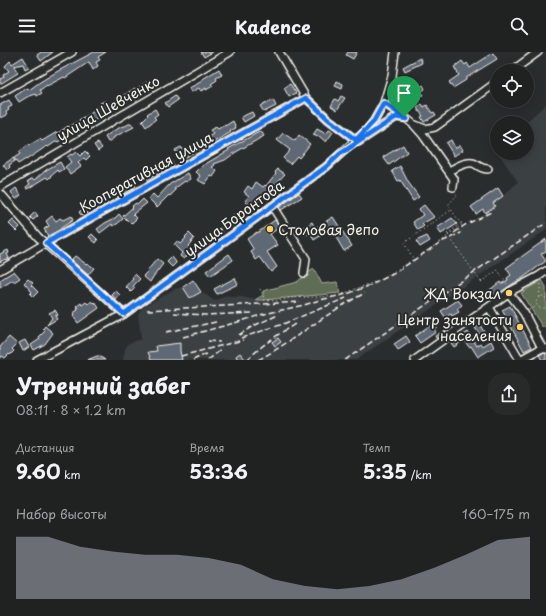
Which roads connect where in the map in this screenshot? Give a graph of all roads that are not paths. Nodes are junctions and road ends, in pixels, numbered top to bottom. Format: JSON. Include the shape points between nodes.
{"nodes":[{"id":1,"x":72,"y":52,"type":"edge"},
{"id":2,"x":230,"y":52,"type":"edge"},
{"id":3,"x":279,"y":52,"type":"edge"},
{"id":4,"x":395,"y":52,"type":"edge"},
{"id":5,"x":538,"y":52,"type":"edge"},
{"id":6,"x":522,"y":64,"type":"edge"},
{"id":7,"x":490,"y":87,"type":"edge"},
{"id":8,"x":0,"y":93,"type":"edge"},
{"id":9,"x":306,"y":98,"type":"junction"},
{"id":10,"x":384,"y":103,"type":"junction"},
{"id":11,"x":407,"y":119,"type":"junction"},
{"id":12,"x":413,"y":124,"type":"junction"},
{"id":13,"x":356,"y":140,"type":"junction"},
{"id":14,"x":340,"y":154,"type":"junction"},
{"id":15,"x":488,"y":169,"type":"dead end"},
{"id":16,"x":449,"y":171,"type":"junction"},
{"id":17,"x":0,"y":187,"type":"edge"},
{"id":18,"x":453,"y":187,"type":"road end"},
{"id":19,"x":0,"y":193,"type":"edge"},
{"id":20,"x":272,"y":206,"type":"junction"},
{"id":21,"x":46,"y":243,"type":"junction"},
{"id":22,"x":0,"y":270,"type":"edge"},
{"id":23,"x":546,"y":271,"type":"edge"},
{"id":24,"x":304,"y":273,"type":"dead end"},
{"id":25,"x":510,"y":292,"type":"junction"},
{"id":26,"x":489,"y":307,"type":"junction"},
{"id":27,"x":124,"y":314,"type":"junction"},
{"id":28,"x":544,"y":348,"type":"edge"},
{"id":29,"x":37,"y":360,"type":"edge"},
{"id":30,"x":415,"y":360,"type":"edge"},
{"id":31,"x":520,"y":360,"type":"edge"}],
"edges":[{"from":1,"to":8,"type":"street"},
{"from":2,"to":17,"type":"street","name":"улица Шевченко"},
{"from":3,"to":9,"type":"street"},
{"from":4,"to":10,"type":"street","name":"улица Боронтова","via":[[392,76]]},
{"from":5,"to":6,"type":"street"},
{"from":7,"to":12,"type":"street","via":[[435,127],[425,129]]},
{"from":9,"to":13,"type":"street"},
{"from":9,"to":21,"type":"street","name":"Кооперативная улица"},
{"from":10,"to":11,"type":"street"},
{"from":10,"to":13,"type":"street","name":"улица Боронтова","via":[[374,121]]},
{"from":11,"to":12,"type":"street"},
{"from":11,"to":14,"type":"street","via":[[396,117]]},
{"from":12,"to":16,"type":"street"},
{"from":13,"to":14,"type":"street","name":"улица Боронтова"},
{"from":14,"to":20,"type":"street","name":"улица Боронтова"},
{"from":15,"to":16,"type":"street","via":[[469,162]]},
{"from":16,"to":18,"type":"street","via":[[454,179]]},
{"from":19,"to":21,"type":"street"},
{"from":20,"to":24,"type":"street","via":[[306,259]]},
{"from":20,"to":27,"type":"street","name":"улица Боронтова"},
{"from":21,"to":22,"type":"street","name":"Кооперативная улица"},
{"from":21,"to":27,"type":"street"},
{"from":23,"to":25,"type":"street"},
{"from":25,"to":26,"type":"street"},
{"from":25,"to":28,"type":"street"},
{"from":26,"to":30,"type":"street"},
{"from":26,"to":31,"type":"street"},
{"from":27,"to":29,"type":"street","name":"улица Боронтова"},
{"from":28,"to":31,"type":"street"}]}
